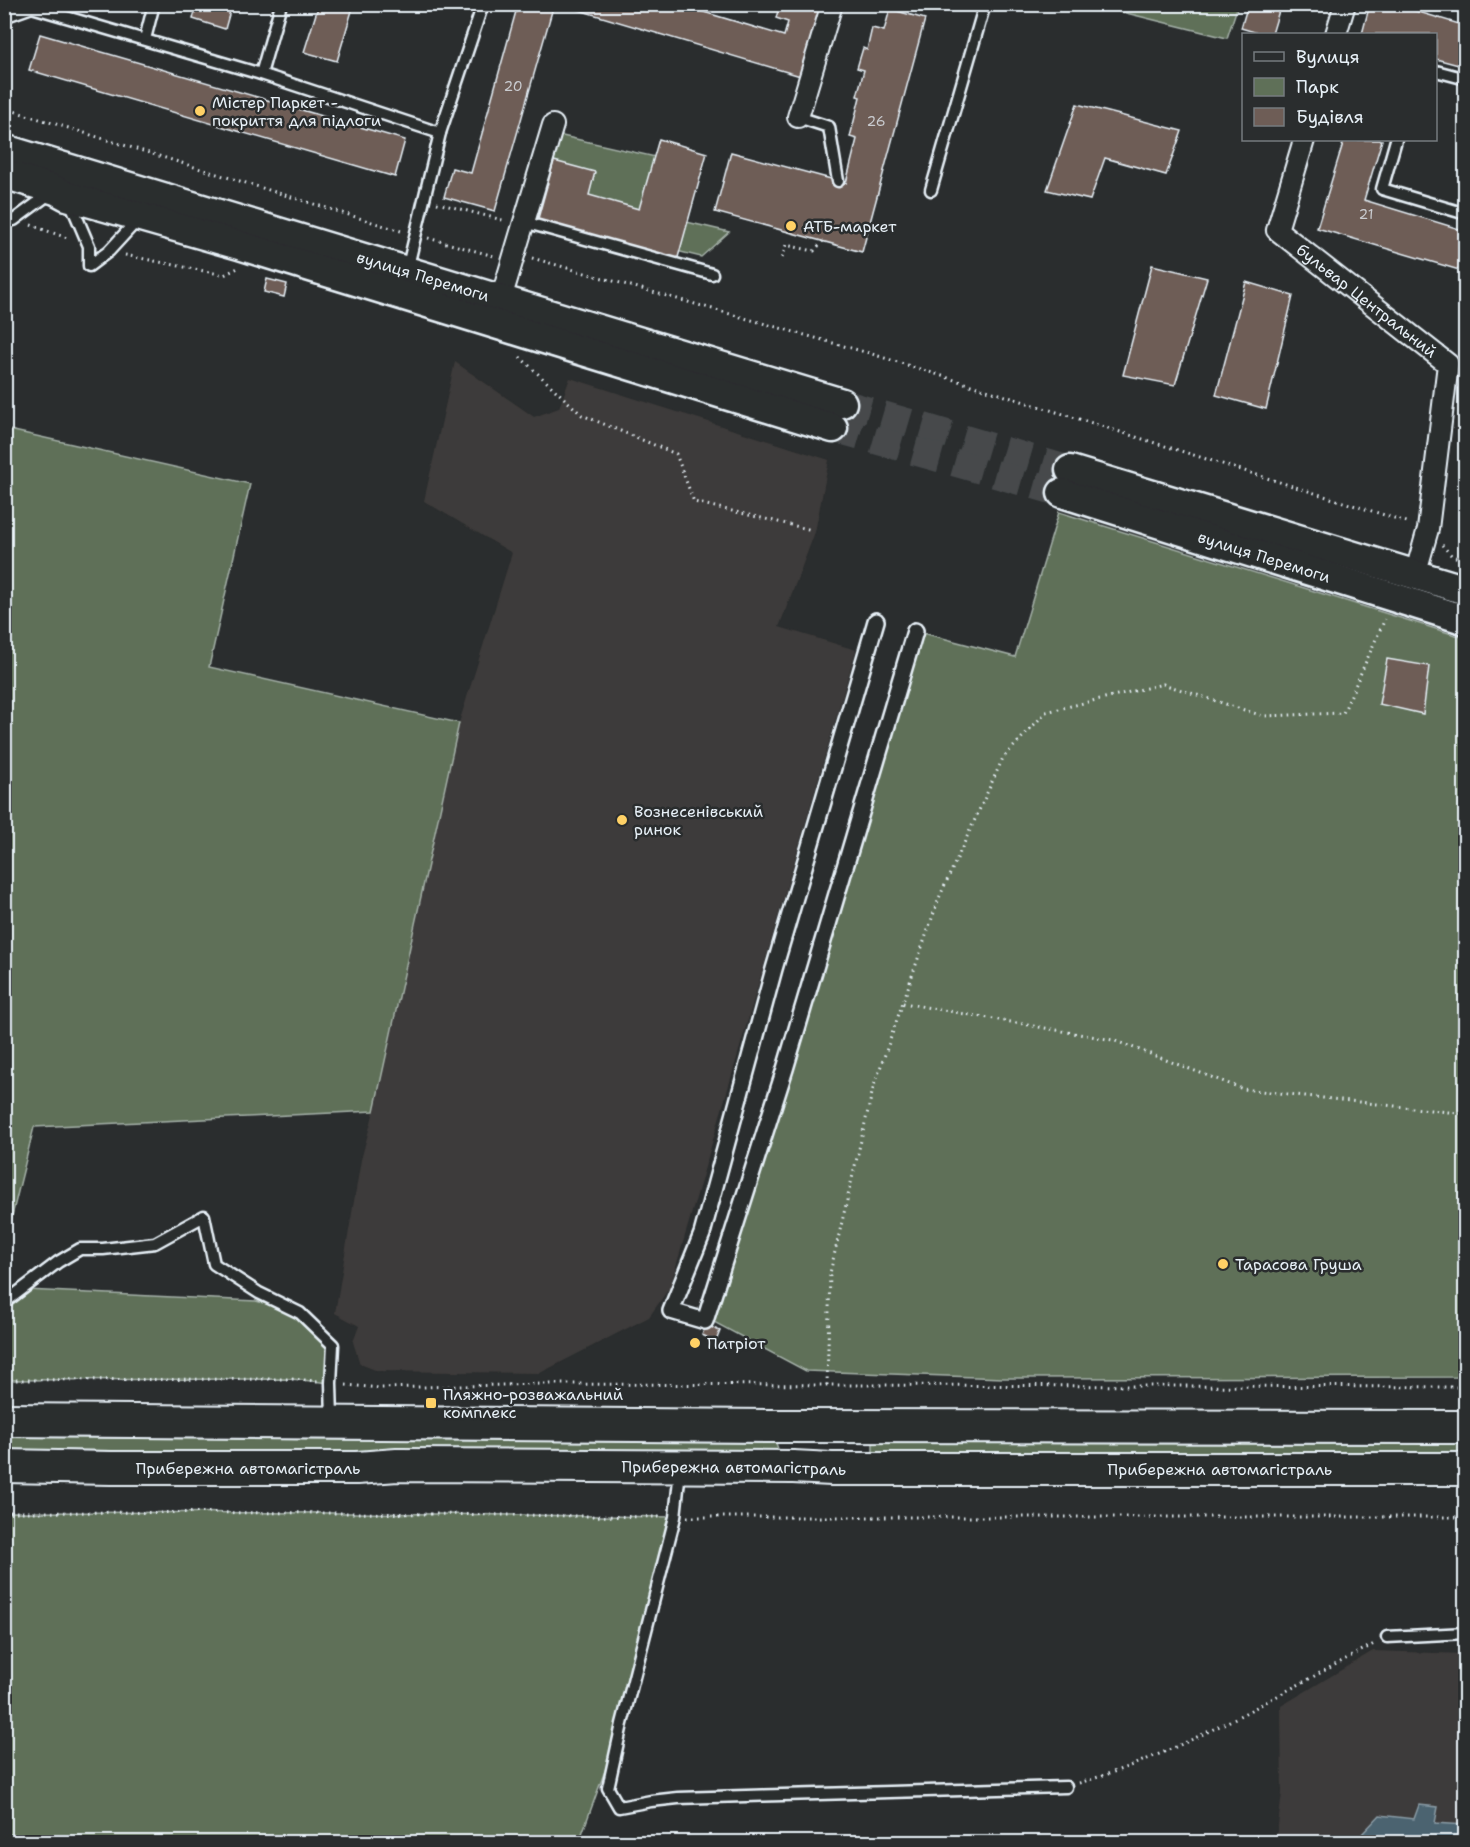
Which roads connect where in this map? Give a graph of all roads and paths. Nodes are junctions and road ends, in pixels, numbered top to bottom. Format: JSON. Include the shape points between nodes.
{"nodes":[{"id":1,"x":154,"y":4,"type":"edge"},
{"id":2,"x":281,"y":4,"type":"edge"},
{"id":3,"x":483,"y":4,"type":"edge"},
{"id":4,"x":832,"y":4,"type":"edge"},
{"id":5,"x":985,"y":4,"type":"edge"},
{"id":6,"x":1345,"y":4,"type":"edge"},
{"id":7,"x":32,"y":6,"type":"edge"},
{"id":8,"x":4,"y":17,"type":"edge"},
{"id":9,"x":1336,"y":33,"type":"edge"},
{"id":10,"x":145,"y":39,"type":"junction"},
{"id":11,"x":1437,"y":70,"type":"edge"},
{"id":12,"x":261,"y":74,"type":"junction"},
{"id":13,"x":1466,"y":79,"type":"edge"},
{"id":14,"x":4,"y":108,"type":"edge"},
{"id":15,"x":798,"y":117,"type":"joint"},
{"id":16,"x":553,"y":125,"type":"dead end"},
{"id":17,"x":440,"y":133,"type":"junction"},
{"id":18,"x":1304,"y":141,"type":"edge"},
{"id":19,"x":1396,"y":141,"type":"edge"},
{"id":20,"x":4,"y":149,"type":"edge"},
{"id":21,"x":4,"y":174,"type":"edge"},
{"id":22,"x":838,"y":181,"type":"dead end"},
{"id":23,"x":931,"y":190,"type":"dead end"},
{"id":24,"x":62,"y":193,"type":"junction"},
{"id":25,"x":424,"y":200,"type":"junction"},
{"id":26,"x":1466,"y":214,"type":"edge"},
{"id":27,"x":156,"y":220,"type":"junction"},
{"id":28,"x":4,"y":222,"type":"edge"},
{"id":29,"x":524,"y":224,"type":"junction"},
{"id":30,"x":415,"y":235,"type":"junction"},
{"id":31,"x":823,"y":241,"type":"dead end"},
{"id":32,"x":514,"y":257,"type":"junction"},
{"id":33,"x":782,"y":258,"type":"dead end"},
{"id":34,"x":406,"y":271,"type":"junction"},
{"id":35,"x":712,"y":274,"type":"dead end"},
{"id":36,"x":501,"y":299,"type":"junction"},
{"id":37,"x":518,"y":355,"type":"dead end"},
{"id":38,"x":1428,"y":529,"type":"junction"},
{"id":39,"x":812,"y":530,"type":"dead end"},
{"id":40,"x":1466,"y":560,"type":"edge"},
{"id":41,"x":1415,"y":575,"type":"junction"},
{"id":42,"x":1460,"y":588,"type":"edge"},
{"id":43,"x":1396,"y":607,"type":"junction"},
{"id":44,"x":1456,"y":617,"type":"edge"},
{"id":45,"x":876,"y":621,"type":"dead end"},
{"id":46,"x":915,"y":631,"type":"dead end"},
{"id":47,"x":903,"y":1003,"type":"junction"},
{"id":48,"x":1466,"y":1114,"type":"edge"},
{"id":49,"x":4,"y":1303,"type":"edge"},
{"id":50,"x":4,"y":1380,"type":"edge"},
{"id":51,"x":331,"y":1383,"type":"junction"},
{"id":52,"x":827,"y":1385,"type":"junction"},
{"id":53,"x":1466,"y":1387,"type":"edge"},
{"id":54,"x":4,"y":1420,"type":"edge"},
{"id":55,"x":332,"y":1423,"type":"junction"},
{"id":56,"x":770,"y":1426,"type":"junction"},
{"id":57,"x":884,"y":1427,"type":"junction"},
{"id":58,"x":1466,"y":1427,"type":"edge"},
{"id":59,"x":4,"y":1466,"type":"edge"},
{"id":60,"x":681,"y":1467,"type":"junction"},
{"id":61,"x":793,"y":1467,"type":"junction"},
{"id":62,"x":868,"y":1468,"type":"junction"},
{"id":63,"x":1466,"y":1469,"type":"edge"},
{"id":64,"x":4,"y":1512,"type":"edge"},
{"id":65,"x":675,"y":1517,"type":"junction"},
{"id":66,"x":1466,"y":1517,"type":"edge"},
{"id":67,"x":1466,"y":1634,"type":"edge"},
{"id":68,"x":1387,"y":1636,"type":"joint"},
{"id":69,"x":1066,"y":1787,"type":"joint"}],
"edges":[{"from":1,"to":10,"type":"lane"},
{"from":2,"to":12,"type":"lane"},
{"from":3,"to":17,"type":"lane"},
{"from":4,"to":15,"type":"street"},
{"from":5,"to":23,"type":"lane"},
{"from":6,"to":9,"type":"street"},
{"from":7,"to":8,"type":"lane"},
{"from":7,"to":10,"type":"lane"},
{"from":10,"to":12,"type":"lane"},
{"from":11,"to":13,"type":"lane"},
{"from":12,"to":17,"type":"lane"},
{"from":14,"to":30,"type":"path"},
{"from":15,"to":22,"type":"lane","via":[[830,127]]},
{"from":16,"to":29,"type":"street"},
{"from":17,"to":25,"type":"lane"},
{"from":18,"to":38,"type":"street","name":"бульвар Центральний","via":[[1276,230],[1448,364]]},
{"from":19,"to":26,"type":"lane","via":[[1382,189]]},
{"from":20,"to":34,"type":"main road","name":"вулиця Перемоги"},
{"from":21,"to":24,"type":"main road","name":"вулиця Перемоги"},
{"from":24,"to":27,"type":"main road","name":"вулиця Перемоги"},
{"from":24,"to":27,"type":"lane","via":[[89,246],[89,266],[109,252],[132,226]]},
{"from":24,"to":28,"type":"lane"},
{"from":25,"to":29,"type":"path"},
{"from":25,"to":30,"type":"lane"},
{"from":27,"to":36,"type":"main road","name":"вулиця Перемоги","via":[[838,415]]},
{"from":29,"to":32,"type":"street"},
{"from":29,"to":35,"type":"lane"},
{"from":30,"to":32,"type":"path"},
{"from":30,"to":34,"type":"lane"},
{"from":31,"to":33,"type":"path","via":[[814,251],[786,244]]},
{"from":32,"to":36,"type":"street"},
{"from":32,"to":38,"type":"path","via":[[872,354]]},
{"from":34,"to":36,"type":"main road","name":"вулиця Перемоги"},
{"from":37,"to":39,"type":"path","via":[[582,415],[676,454],[694,502]]},
{"from":38,"to":40,"type":"path","via":[[1452,556]]},
{"from":38,"to":41,"type":"street","name":"бульвар Центральний"},
{"from":41,"to":42,"type":"main road","name":"вулиця Перемоги"},
{"from":41,"to":43,"type":"main road","via":[[1427,590],[1423,598]]},
{"from":41,"to":43,"type":"main road","name":"вулиця Перемоги","via":[[1066,482]]},
{"from":42,"to":44,"type":"main road","via":[[1441,597],[1440,602]]},
{"from":43,"to":44,"type":"main road","name":"вулиця Перемоги"},
{"from":43,"to":47,"type":"path","via":[[1343,713],[1263,716],[1163,684],[1046,712],[1003,758],[939,898]]},
{"from":45,"to":46,"type":"street","via":[[774,969],[702,1234],[671,1311],[705,1321]]},
{"from":47,"to":48,"type":"path","via":[[1113,1040],[1243,1089]]},
{"from":47,"to":52,"type":"path","via":[[873,1089],[830,1273]]},
{"from":49,"to":51,"type":"lane","via":[[80,1249],[155,1243],[204,1216],[214,1264],[300,1313],[333,1345]]},
{"from":50,"to":51,"type":"path","via":[[291,1379]]},
{"from":51,"to":52,"type":"path","via":[[380,1388]]},
{"from":51,"to":55,"type":"lane"},
{"from":52,"to":53,"type":"path"},
{"from":54,"to":55,"type":"main road"},
{"from":55,"to":56,"type":"main road"},
{"from":56,"to":57,"type":"main road"},
{"from":56,"to":61,"type":"main road","via":[[803,1435],[807,1447],[803,1460]]},
{"from":57,"to":58,"type":"main road"},
{"from":57,"to":62,"type":"main road","via":[[857,1434],[851,1448],[851,1461]]},
{"from":59,"to":60,"type":"main road","name":"Прибережна автомагістраль"},
{"from":60,"to":61,"type":"main road","name":"Прибережна автомагістраль"},
{"from":60,"to":65,"type":"lane"},
{"from":61,"to":62,"type":"main road","name":"Прибережна автомагістраль"},
{"from":62,"to":63,"type":"main road","name":"Прибережна автомагістраль"},
{"from":64,"to":65,"type":"path"},
{"from":65,"to":66,"type":"path"},
{"from":65,"to":69,"type":"lane","via":[[608,1788],[619,1807],[678,1798]]},
{"from":67,"to":68,"type":"lane"},
{"from":68,"to":69,"type":"path","via":[[1175,1748]]}]}
